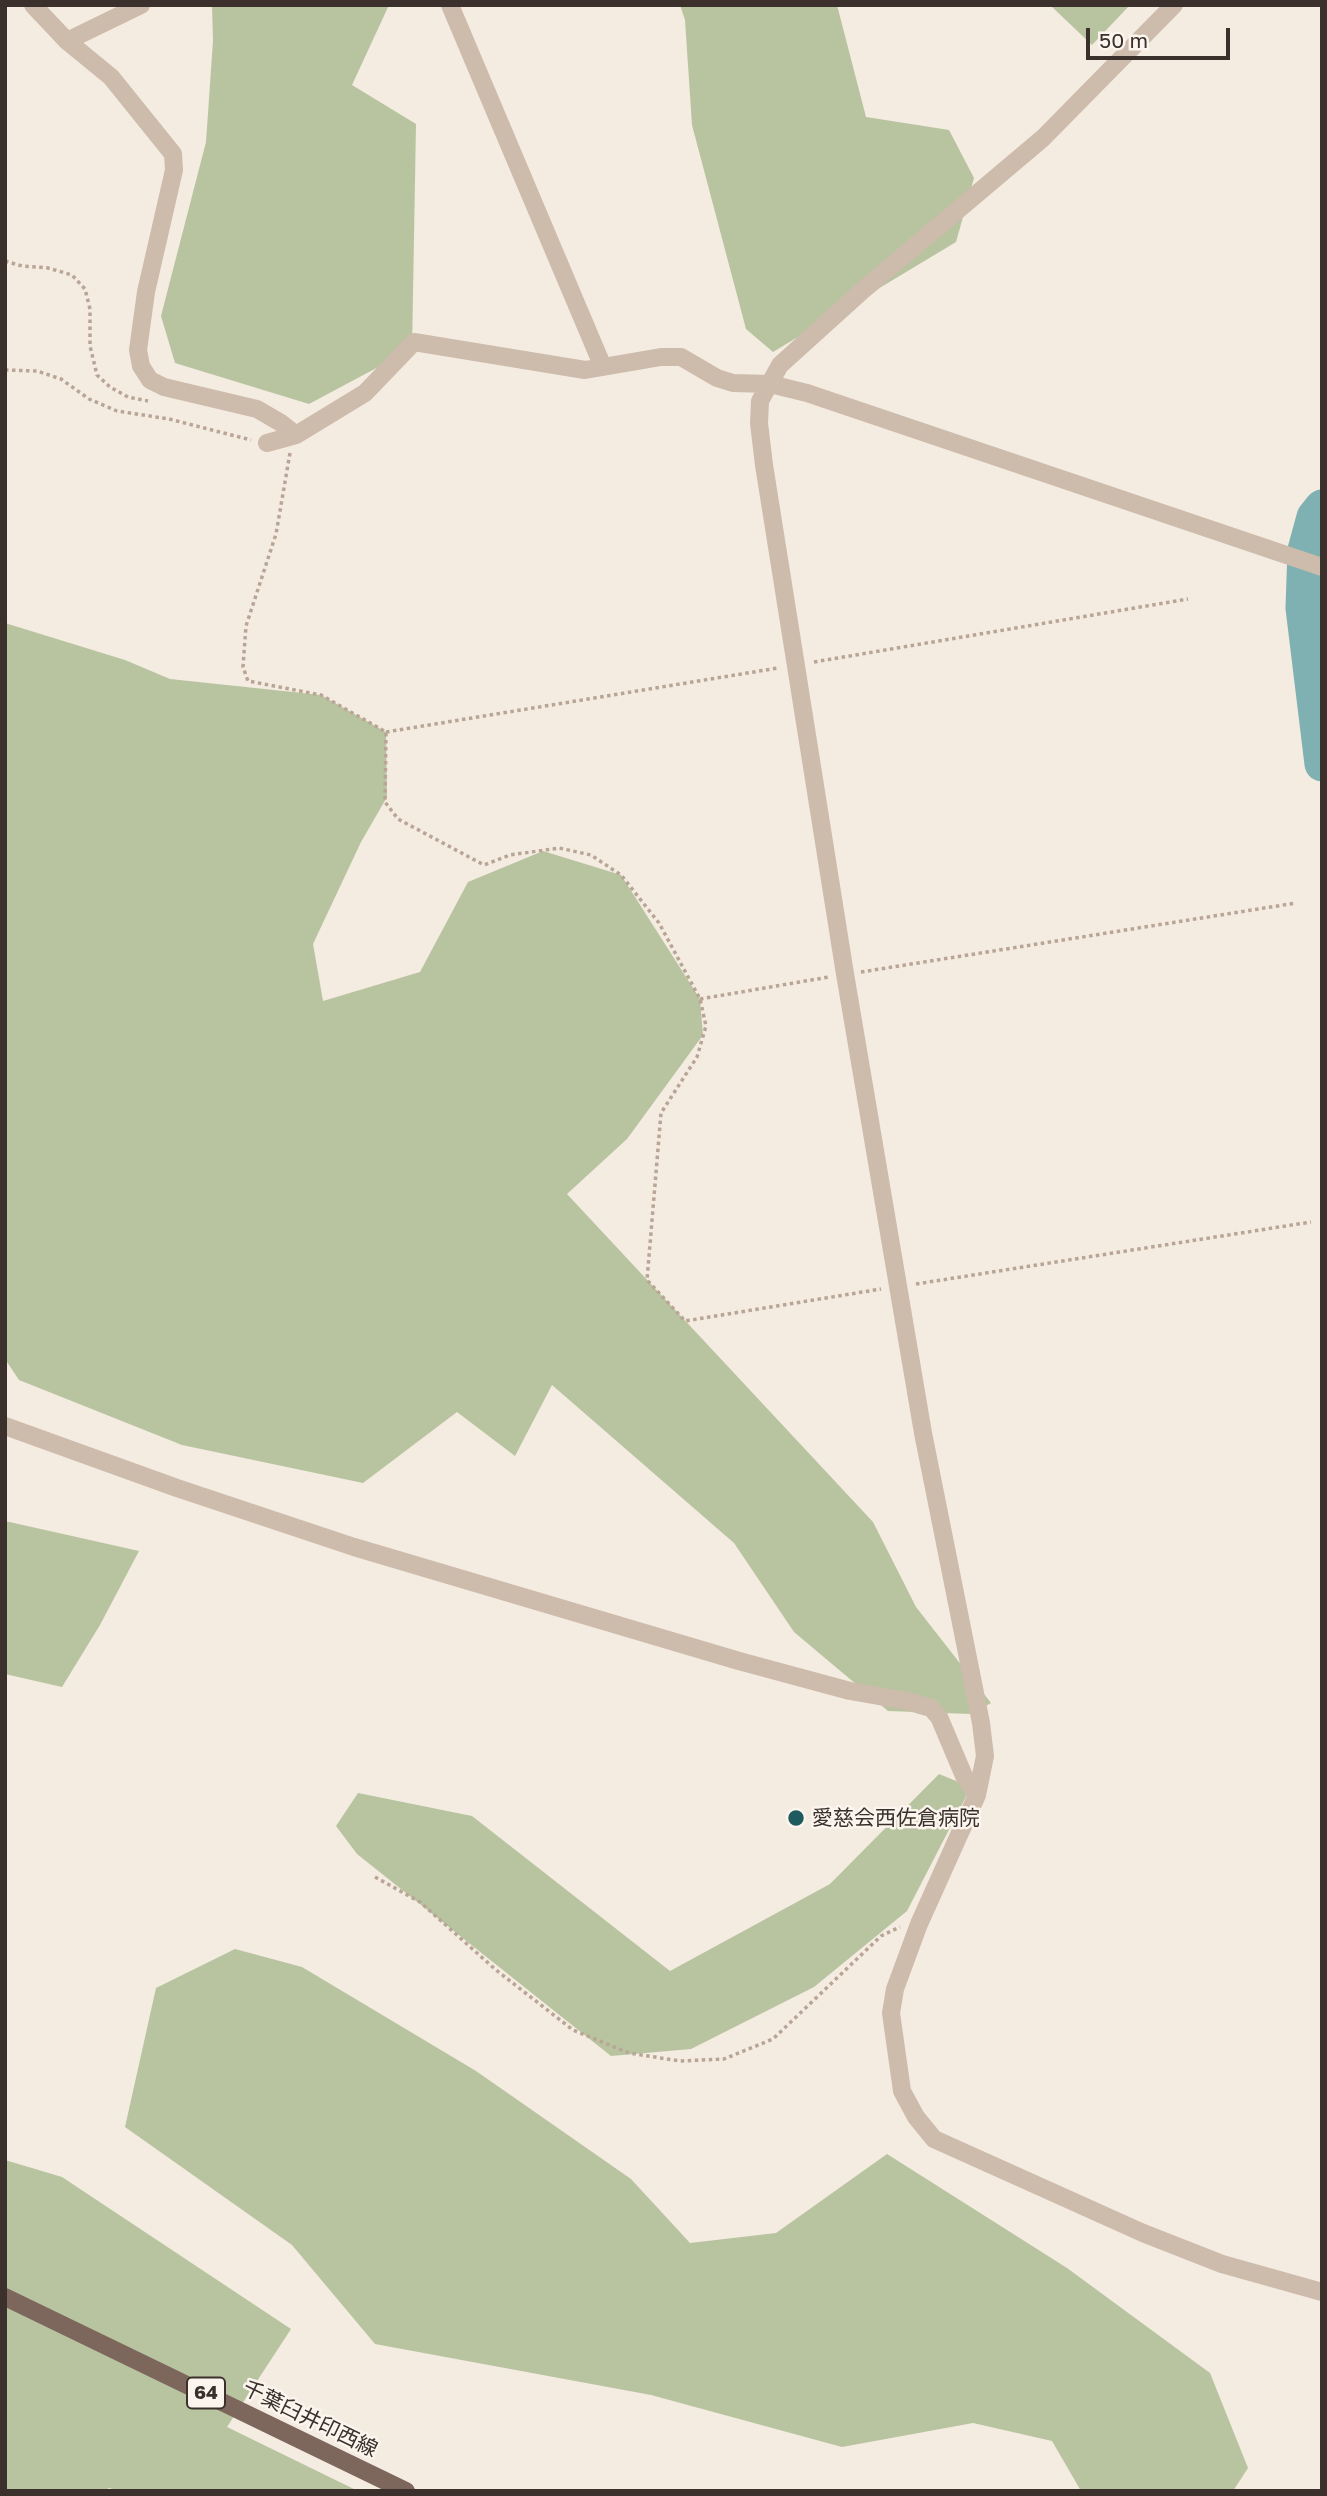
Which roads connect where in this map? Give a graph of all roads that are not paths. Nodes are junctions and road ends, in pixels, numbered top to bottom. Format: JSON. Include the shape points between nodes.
{"nodes":[{"id":1,"x":33,"y":5,"type":"edge"},
{"id":2,"x":141,"y":5,"type":"edge"},
{"id":3,"x":450,"y":5,"type":"edge"},
{"id":4,"x":1174,"y":5,"type":"edge"},
{"id":5,"x":67,"y":41,"type":"junction"},
{"id":6,"x":603,"y":367,"type":"junction"},
{"id":7,"x":770,"y":384,"type":"junction"},
{"id":8,"x":296,"y":435,"type":"junction"},
{"id":9,"x":267,"y":443,"type":"road end"},
{"id":10,"x":1322,"y":567,"type":"edge"},
{"id":11,"x":5,"y":1426,"type":"edge"},
{"id":12,"x":977,"y":1795,"type":"junction"},
{"id":13,"x":1322,"y":2292,"type":"edge"},
{"id":14,"x":5,"y":2297,"type":"edge"},
{"id":15,"x":406,"y":2491,"type":"edge"}],
"edges":[{"from":1,"to":5,"type":"street"},
{"from":2,"to":5,"type":"street"},
{"from":3,"to":6,"type":"street"},
{"from":4,"to":7,"type":"street","via":[[1043,138],[863,290],[780,365]]},
{"from":5,"to":8,"type":"street","via":[[111,77],[173,154],[174,170],[146,292],[138,350],[141,366],[150,380],[257,409]]},
{"from":6,"to":7,"type":"street","via":[[681,357],[733,383]]},
{"from":6,"to":8,"type":"street","via":[[585,370],[414,342],[365,393]]},
{"from":7,"to":10,"type":"street"},
{"from":7,"to":12,"type":"street","via":[[760,401],[764,465],[926,1445],[981,1723],[985,1756]]},
{"from":8,"to":9,"type":"street"},
{"from":11,"to":12,"type":"street","via":[[354,1547],[739,1661],[931,1708]]},
{"from":12,"to":13,"type":"street","via":[[895,1989],[891,2013],[902,2091],[916,2117],[934,2139],[1154,2237],[1222,2264]]},
{"from":14,"to":15,"type":"main road","name":"千葉臼井印西線","number":"64"}]}
